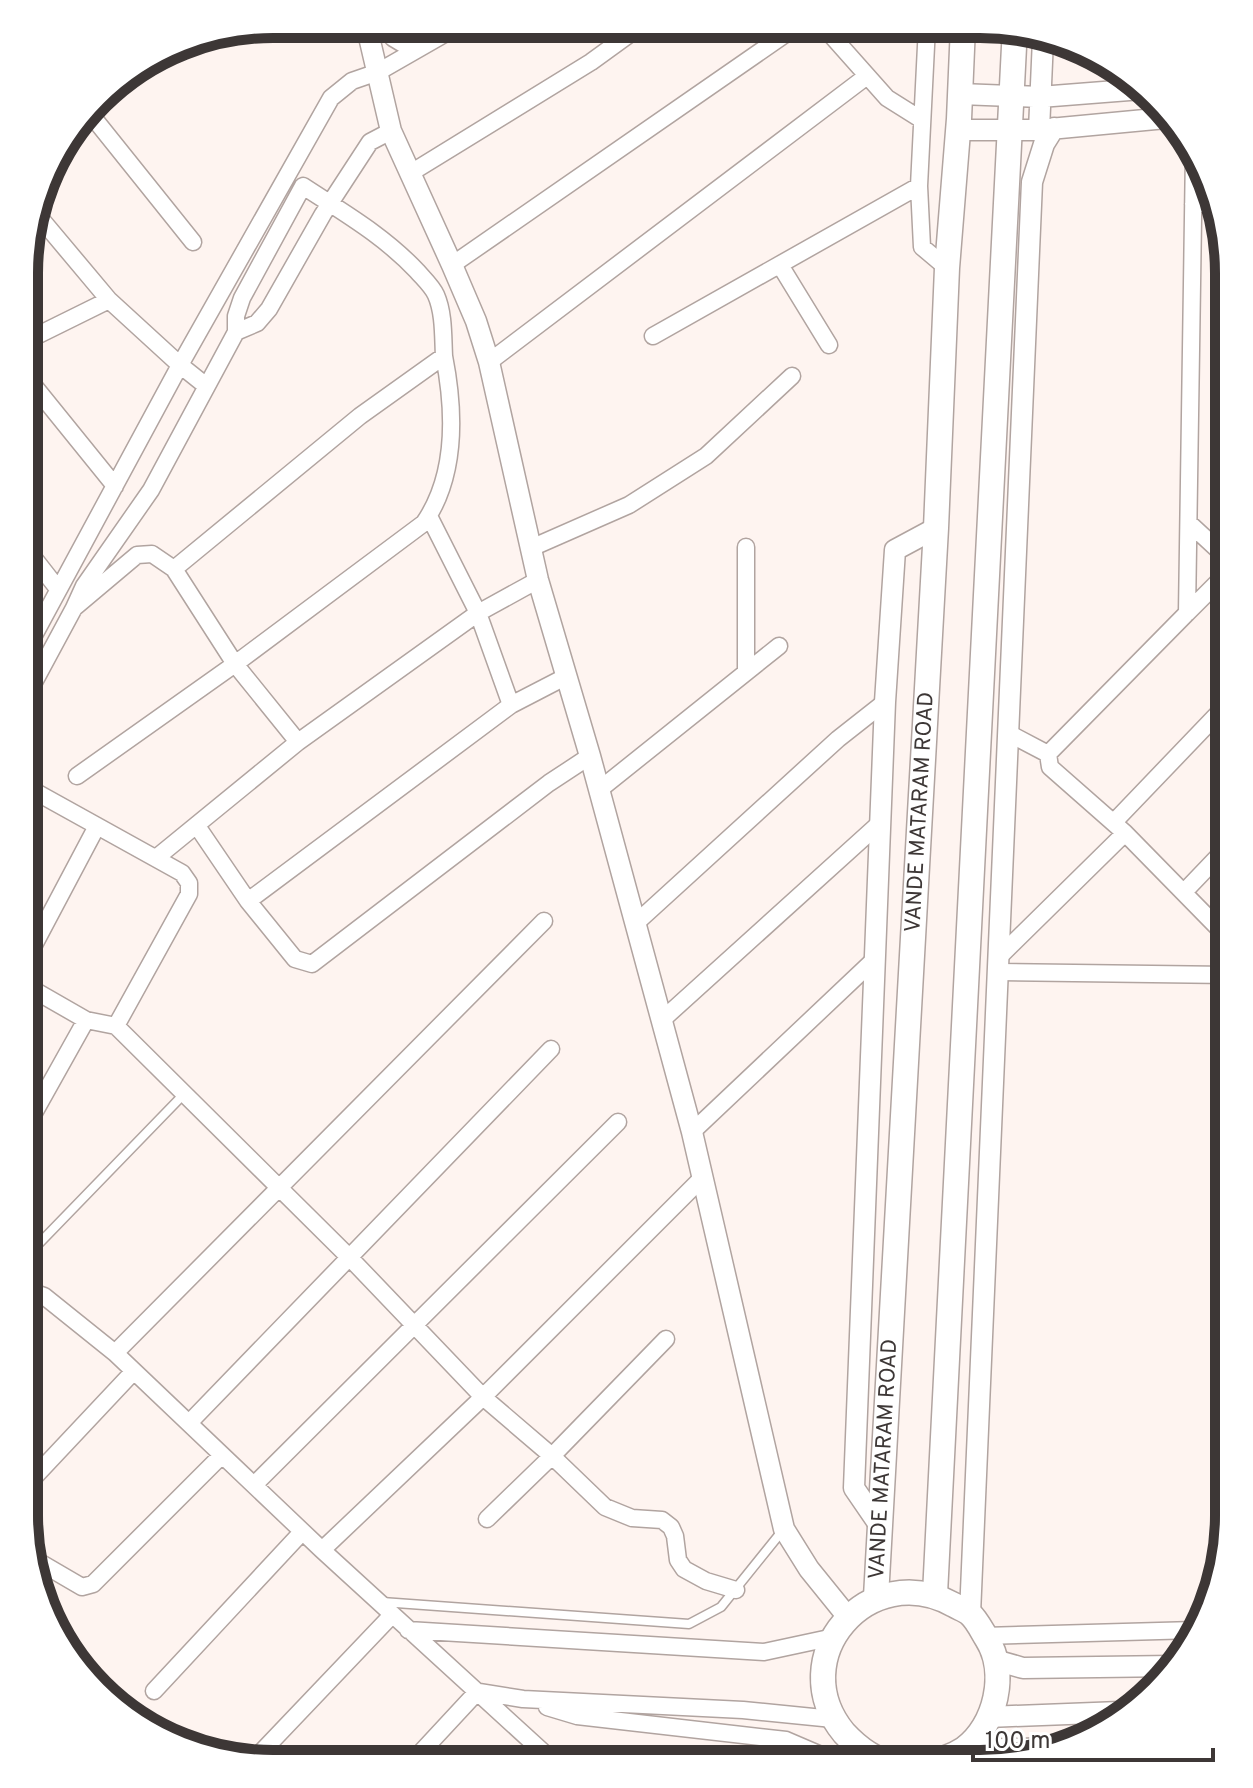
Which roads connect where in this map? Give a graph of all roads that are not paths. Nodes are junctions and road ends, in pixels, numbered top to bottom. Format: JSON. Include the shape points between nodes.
{"nodes":[{"id":1,"x":623,"y":38,"type":"edge"},
{"id":2,"x":779,"y":38,"type":"edge"},
{"id":3,"x":834,"y":38,"type":"edge"},
{"id":4,"x":926,"y":38,"type":"edge"},
{"id":5,"x":962,"y":38,"type":"edge"},
{"id":6,"x":370,"y":39,"type":"edge"},
{"id":7,"x":394,"y":39,"type":"edge"},
{"id":8,"x":428,"y":39,"type":"edge"},
{"id":9,"x":1014,"y":41,"type":"edge"},
{"id":10,"x":1043,"y":47,"type":"edge"},
{"id":11,"x":413,"y":50,"type":"junction"},
{"id":12,"x":378,"y":72,"type":"junction"},
{"id":13,"x":867,"y":76,"type":"junction"},
{"id":14,"x":1127,"y":90,"type":"edge"},
{"id":15,"x":960,"y":94,"type":"junction"},
{"id":16,"x":1012,"y":97,"type":"junction"},
{"id":17,"x":1040,"y":97,"type":"junction"},
{"id":18,"x":1158,"y":119,"type":"edge"},
{"id":19,"x":95,"y":120,"type":"edge"},
{"id":20,"x":922,"y":120,"type":"junction"},
{"id":21,"x":1047,"y":129,"type":"junction"},
{"id":22,"x":958,"y":130,"type":"junction"},
{"id":23,"x":391,"y":131,"type":"junction"},
{"id":24,"x":1011,"y":131,"type":"junction"},
{"id":25,"x":409,"y":174,"type":"junction"},
{"id":26,"x":1194,"y":175,"type":"edge"},
{"id":27,"x":919,"y":186,"type":"junction"},
{"id":28,"x":1007,"y":201,"type":"junction"},
{"id":29,"x":1032,"y":203,"type":"junction"},
{"id":30,"x":1193,"y":204,"type":"junction"},
{"id":31,"x":1205,"y":204,"type":"edge"},
{"id":32,"x":331,"y":205,"type":"junction"},
{"id":33,"x":44,"y":222,"type":"edge"},
{"id":34,"x":193,"y":242,"type":"dead end"},
{"id":35,"x":452,"y":265,"type":"junction"},
{"id":36,"x":780,"y":265,"type":"junction"},
{"id":37,"x":947,"y":268,"type":"junction"},
{"id":38,"x":109,"y":300,"type":"junction"},
{"id":39,"x":236,"y":332,"type":"junction"},
{"id":40,"x":38,"y":335,"type":"edge"},
{"id":41,"x":653,"y":336,"type":"dead end"},
{"id":42,"x":829,"y":345,"type":"dead end"},
{"id":43,"x":444,"y":356,"type":"junction"},
{"id":44,"x":489,"y":362,"type":"junction"},
{"id":45,"x":180,"y":365,"type":"junction"},
{"id":46,"x":792,"y":376,"type":"dead end"},
{"id":47,"x":205,"y":385,"type":"junction"},
{"id":48,"x":38,"y":391,"type":"edge"},
{"id":49,"x":115,"y":486,"type":"junction"},
{"id":50,"x":429,"y":516,"type":"junction"},
{"id":51,"x":1189,"y":523,"type":"junction"},
{"id":52,"x":936,"y":528,"type":"junction"},
{"id":53,"x":746,"y":547,"type":"dead end"},
{"id":54,"x":1215,"y":547,"type":"edge"},
{"id":55,"x":531,"y":548,"type":"junction"},
{"id":56,"x":39,"y":565,"type":"edge"},
{"id":57,"x":174,"y":569,"type":"junction"},
{"id":58,"x":538,"y":580,"type":"junction"},
{"id":59,"x":1215,"y":585,"type":"edge"},
{"id":60,"x":58,"y":589,"type":"junction"},
{"id":61,"x":74,"y":608,"type":"junction"},
{"id":62,"x":478,"y":613,"type":"junction"},
{"id":63,"x":1187,"y":613,"type":"junction"},
{"id":64,"x":38,"y":627,"type":"edge"},
{"id":65,"x":779,"y":646,"type":"dead end"},
{"id":66,"x":235,"y":664,"type":"junction"},
{"id":67,"x":746,"y":672,"type":"junction"},
{"id":68,"x":38,"y":675,"type":"edge"},
{"id":69,"x":567,"y":676,"type":"junction"},
{"id":70,"x":885,"y":702,"type":"junction"},
{"id":71,"x":511,"y":705,"type":"junction"},
{"id":72,"x":1215,"y":718,"type":"edge"},
{"id":73,"x":1010,"y":734,"type":"junction"},
{"id":74,"x":298,"y":742,"type":"junction"},
{"id":75,"x":1048,"y":754,"type":"junction"},
{"id":76,"x":590,"y":756,"type":"junction"},
{"id":77,"x":77,"y":776,"type":"dead end"},
{"id":78,"x":599,"y":790,"type":"junction"},
{"id":79,"x":38,"y":793,"type":"edge"},
{"id":80,"x":881,"y":822,"type":"junction"},
{"id":81,"x":97,"y":826,"type":"junction"},
{"id":82,"x":197,"y":826,"type":"junction"},
{"id":83,"x":1119,"y":827,"type":"junction"},
{"id":84,"x":156,"y":858,"type":"junction"},
{"id":85,"x":1215,"y":860,"type":"edge"},
{"id":86,"x":1184,"y":892,"type":"junction"},
{"id":87,"x":248,"y":901,"type":"junction"},
{"id":88,"x":544,"y":921,"type":"dead end"},
{"id":89,"x":636,"y":923,"type":"junction"},
{"id":90,"x":1214,"y":924,"type":"edge"},
{"id":91,"x":38,"y":937,"type":"edge"},
{"id":92,"x":876,"y":958,"type":"junction"},
{"id":93,"x":999,"y":964,"type":"junction"},
{"id":94,"x":1214,"y":974,"type":"edge"},
{"id":95,"x":38,"y":992,"type":"edge"},
{"id":96,"x":86,"y":1020,"type":"junction"},
{"id":97,"x":662,"y":1020,"type":"junction"},
{"id":98,"x":116,"y":1026,"type":"junction"},
{"id":99,"x":551,"y":1049,"type":"dead end"},
{"id":100,"x":184,"y":1094,"type":"junction"},
{"id":101,"x":38,"y":1106,"type":"edge"},
{"id":102,"x":618,"y":1122,"type":"dead end"},
{"id":103,"x":692,"y":1132,"type":"junction"},
{"id":104,"x":703,"y":1177,"type":"junction"},
{"id":105,"x":278,"y":1188,"type":"junction"},
{"id":106,"x":38,"y":1245,"type":"edge"},
{"id":107,"x":350,"y":1258,"type":"junction"},
{"id":108,"x":38,"y":1294,"type":"edge"},
{"id":109,"x":415,"y":1326,"type":"junction"},
{"id":110,"x":666,"y":1339,"type":"dead end"},
{"id":111,"x":115,"y":1353,"type":"junction"},
{"id":112,"x":134,"y":1371,"type":"junction"},
{"id":113,"x":483,"y":1397,"type":"junction"},
{"id":114,"x":189,"y":1423,"type":"junction"},
{"id":115,"x":221,"y":1456,"type":"junction"},
{"id":116,"x":552,"y":1456,"type":"junction"},
{"id":117,"x":38,"y":1473,"type":"edge"},
{"id":118,"x":254,"y":1485,"type":"junction"},
{"id":119,"x":487,"y":1519,"type":"dead end"},
{"id":120,"x":880,"y":1526,"type":"junction"},
{"id":121,"x":784,"y":1529,"type":"junction"},
{"id":122,"x":302,"y":1532,"type":"junction"},
{"id":123,"x":322,"y":1550,"type":"junction"},
{"id":124,"x":44,"y":1565,"type":"edge"},
{"id":125,"x":736,"y":1590,"type":"junction"},
{"id":126,"x":935,"y":1594,"type":"junction"},
{"id":127,"x":876,"y":1597,"type":"junction"},
{"id":128,"x":378,"y":1602,"type":"junction"},
{"id":129,"x":970,"y":1614,"type":"junction"},
{"id":130,"x":392,"y":1615,"type":"junction"},
{"id":131,"x":847,"y":1616,"type":"junction"},
{"id":132,"x":408,"y":1630,"type":"junction"},
{"id":133,"x":1184,"y":1630,"type":"edge"},
{"id":134,"x":984,"y":1636,"type":"junction"},
{"id":135,"x":834,"y":1637,"type":"junction"},
{"id":136,"x":995,"y":1660,"type":"junction"},
{"id":137,"x":1160,"y":1666,"type":"edge"},
{"id":138,"x":154,"y":1691,"type":"dead end"},
{"id":139,"x":477,"y":1692,"type":"junction"},
{"id":140,"x":523,"y":1699,"type":"junction"},
{"id":141,"x":1106,"y":1713,"type":"edge"},
{"id":142,"x":988,"y":1717,"type":"junction"},
{"id":143,"x":833,"y":1719,"type":"junction"},
{"id":144,"x":264,"y":1749,"type":"edge"},
{"id":145,"x":423,"y":1750,"type":"edge"},
{"id":146,"x":541,"y":1750,"type":"edge"},
{"id":147,"x":822,"y":1750,"type":"edge"},
{"id":148,"x":847,"y":1750,"type":"edge"},
{"id":149,"x":969,"y":1750,"type":"edge"}],
"edges":[{"from":1,"to":25,"type":"street"},
{"from":2,"to":35,"type":"street"},
{"from":3,"to":13,"type":"street"},
{"from":4,"to":20,"type":"street"},
{"from":5,"to":15,"type":"main road","name":"VANDE MATARAM ROAD"},
{"from":6,"to":12,"type":"street"},
{"from":7,"to":11,"type":"street"},
{"from":8,"to":11,"type":"street"},
{"from":9,"to":16,"type":"main road"},
{"from":10,"to":17,"type":"street"},
{"from":11,"to":12,"type":"street"},
{"from":12,"to":23,"type":"street"},
{"from":12,"to":45,"type":"street","via":[[352,81],[331,98]]},
{"from":13,"to":20,"type":"street","via":[[887,98]]},
{"from":13,"to":44,"type":"street"},
{"from":14,"to":17,"type":"street"},
{"from":15,"to":16,"type":"street"},
{"from":15,"to":22,"type":"main road","name":"VANDE MATARAM ROAD"},
{"from":16,"to":17,"type":"street"},
{"from":16,"to":24,"type":"main road"},
{"from":17,"to":21,"type":"street"},
{"from":18,"to":21,"type":"street"},
{"from":19,"to":34,"type":"street"},
{"from":20,"to":27,"type":"street"},
{"from":21,"to":24,"type":"street"},
{"from":21,"to":29,"type":"street","via":[[1032,182]]},
{"from":22,"to":24,"type":"street"},
{"from":22,"to":37,"type":"main road","name":"VANDE MATARAM ROAD"},
{"from":23,"to":25,"type":"street"},
{"from":23,"to":32,"type":"street","via":[[370,142]]},
{"from":24,"to":28,"type":"main road"},
{"from":25,"to":35,"type":"street"},
{"from":26,"to":30,"type":"street"},
{"from":27,"to":36,"type":"street"},
{"from":27,"to":37,"type":"street","via":[[922,247]]},
{"from":28,"to":29,"type":"street"},
{"from":28,"to":126,"type":"main road"},
{"from":29,"to":73,"type":"street"},
{"from":30,"to":31,"type":"street"},
{"from":30,"to":51,"type":"street"},
{"from":32,"to":39,"type":"street","via":[[269,309],[257,323]]},
{"from":32,"to":39,"type":"street","via":[[303,186],[242,298]]},
{"from":32,"to":43,"type":"street","via":[[390,244],[428,283],[443,326]]},
{"from":33,"to":38,"type":"street"},
{"from":35,"to":44,"type":"street"},
{"from":36,"to":41,"type":"street"},
{"from":36,"to":42,"type":"street"},
{"from":37,"to":52,"type":"main road","name":"VANDE MATARAM ROAD"},
{"from":38,"to":40,"type":"street"},
{"from":38,"to":45,"type":"street"},
{"from":39,"to":47,"type":"street"},
{"from":43,"to":50,"type":"street","via":[[452,396],[450,451]]},
{"from":43,"to":57,"type":"street","via":[[360,416]]},
{"from":44,"to":55,"type":"street"},
{"from":45,"to":47,"type":"street"},
{"from":45,"to":49,"type":"street"},
{"from":46,"to":55,"type":"street","via":[[706,456],[629,505]]},
{"from":47,"to":61,"type":"street","via":[[151,490]]},
{"from":48,"to":49,"type":"street"},
{"from":49,"to":60,"type":"street"},
{"from":50,"to":62,"type":"street"},
{"from":50,"to":66,"type":"street"},
{"from":51,"to":54,"type":"street"},
{"from":51,"to":63,"type":"street"},
{"from":52,"to":70,"type":"street","via":[[895,550]]},
{"from":52,"to":120,"type":"main road","name":"VANDE MATARAM ROAD"},
{"from":53,"to":67,"type":"street"},
{"from":55,"to":58,"type":"street"},
{"from":56,"to":60,"type":"street"},
{"from":57,"to":61,"type":"street","via":[[152,554],[137,555]]},
{"from":57,"to":66,"type":"street"},
{"from":58,"to":62,"type":"street"},
{"from":58,"to":69,"type":"street"},
{"from":59,"to":63,"type":"street"},
{"from":60,"to":64,"type":"street"},
{"from":61,"to":68,"type":"street"},
{"from":62,"to":71,"type":"street"},
{"from":62,"to":74,"type":"street"},
{"from":63,"to":75,"type":"street"},
{"from":65,"to":67,"type":"street"},
{"from":66,"to":74,"type":"street"},
{"from":66,"to":77,"type":"street"},
{"from":67,"to":78,"type":"street"},
{"from":69,"to":71,"type":"street"},
{"from":69,"to":76,"type":"street"},
{"from":70,"to":80,"type":"street"},
{"from":70,"to":89,"type":"street"},
{"from":71,"to":87,"type":"street"},
{"from":72,"to":83,"type":"street"},
{"from":73,"to":75,"type":"street"},
{"from":73,"to":93,"type":"street"},
{"from":74,"to":82,"type":"street"},
{"from":75,"to":83,"type":"street","via":[[1050,767]]},
{"from":76,"to":78,"type":"street"},
{"from":76,"to":87,"type":"street","via":[[312,964],[295,959]]},
{"from":78,"to":89,"type":"street"},
{"from":79,"to":81,"type":"street"},
{"from":80,"to":92,"type":"street"},
{"from":80,"to":97,"type":"street"},
{"from":81,"to":84,"type":"street"},
{"from":81,"to":91,"type":"street"},
{"from":82,"to":84,"type":"street"},
{"from":82,"to":87,"type":"street"},
{"from":83,"to":86,"type":"street"},
{"from":83,"to":93,"type":"street"},
{"from":84,"to":98,"type":"street","via":[[182,873],[189,894]]},
{"from":85,"to":86,"type":"street"},
{"from":86,"to":90,"type":"street"},
{"from":88,"to":105,"type":"street"},
{"from":89,"to":97,"type":"street"},
{"from":92,"to":103,"type":"street"},
{"from":92,"to":120,"type":"street","via":[[854,1488]]},
{"from":93,"to":94,"type":"street"},
{"from":93,"to":129,"type":"street"},
{"from":95,"to":96,"type":"street"},
{"from":96,"to":98,"type":"street"},
{"from":96,"to":101,"type":"street"},
{"from":97,"to":103,"type":"street"},
{"from":98,"to":100,"type":"street"},
{"from":99,"to":107,"type":"street"},
{"from":100,"to":105,"type":"street"},
{"from":100,"to":106,"type":"lane"},
{"from":102,"to":109,"type":"street"},
{"from":103,"to":104,"type":"street"},
{"from":104,"to":113,"type":"street"},
{"from":104,"to":121,"type":"street"},
{"from":105,"to":107,"type":"street"},
{"from":105,"to":111,"type":"street"},
{"from":107,"to":109,"type":"street"},
{"from":107,"to":114,"type":"street"},
{"from":108,"to":111,"type":"street"},
{"from":109,"to":113,"type":"street"},
{"from":109,"to":118,"type":"street"},
{"from":110,"to":116,"type":"street"},
{"from":111,"to":112,"type":"street"},
{"from":112,"to":114,"type":"street"},
{"from":112,"to":117,"type":"street"},
{"from":113,"to":116,"type":"street"},
{"from":113,"to":123,"type":"street"},
{"from":114,"to":115,"type":"street"},
{"from":115,"to":118,"type":"street"},
{"from":115,"to":124,"type":"street","via":[[93,1584],[82,1587]]},
{"from":116,"to":119,"type":"street"},
{"from":116,"to":125,"type":"street","via":[[605,1507],[632,1518],[662,1520],[671,1527],[684,1569]]},
{"from":118,"to":122,"type":"street"},
{"from":120,"to":127,"type":"main road","name":"VANDE MATARAM ROAD"},
{"from":121,"to":125,"type":"lane"},
{"from":121,"to":131,"type":"street"},
{"from":122,"to":123,"type":"street"},
{"from":122,"to":138,"type":"street"},
{"from":123,"to":128,"type":"street"},
{"from":125,"to":128,"type":"lane","via":[[721,1607],[689,1624]]},
{"from":126,"to":127,"type":"main road","via":[[905,1590]]},
{"from":126,"to":129,"type":"main road"},
{"from":127,"to":131,"type":"main road"},
{"from":128,"to":130,"type":"street"},
{"from":129,"to":134,"type":"main road"},
{"from":130,"to":132,"type":"street"},
{"from":130,"to":144,"type":"street"},
{"from":131,"to":135,"type":"main road"},
{"from":132,"to":135,"type":"street","via":[[764,1652]]},
{"from":132,"to":139,"type":"street"},
{"from":133,"to":134,"type":"street"},
{"from":134,"to":136,"type":"main road"},
{"from":135,"to":143,"type":"main road","via":[[822,1684]]},
{"from":136,"to":137,"type":"street","via":[[1023,1668]]},
{"from":136,"to":142,"type":"main road","via":[[995,1700]]},
{"from":139,"to":140,"type":"street"},
{"from":139,"to":145,"type":"street"},
{"from":139,"to":146,"type":"street"},
{"from":140,"to":143,"type":"street"},
{"from":140,"to":147,"type":"street","via":[[577,1716],[786,1740]]},
{"from":141,"to":142,"type":"street"},
{"from":142,"to":149,"type":"main road"},
{"from":143,"to":148,"type":"main road"}]}
